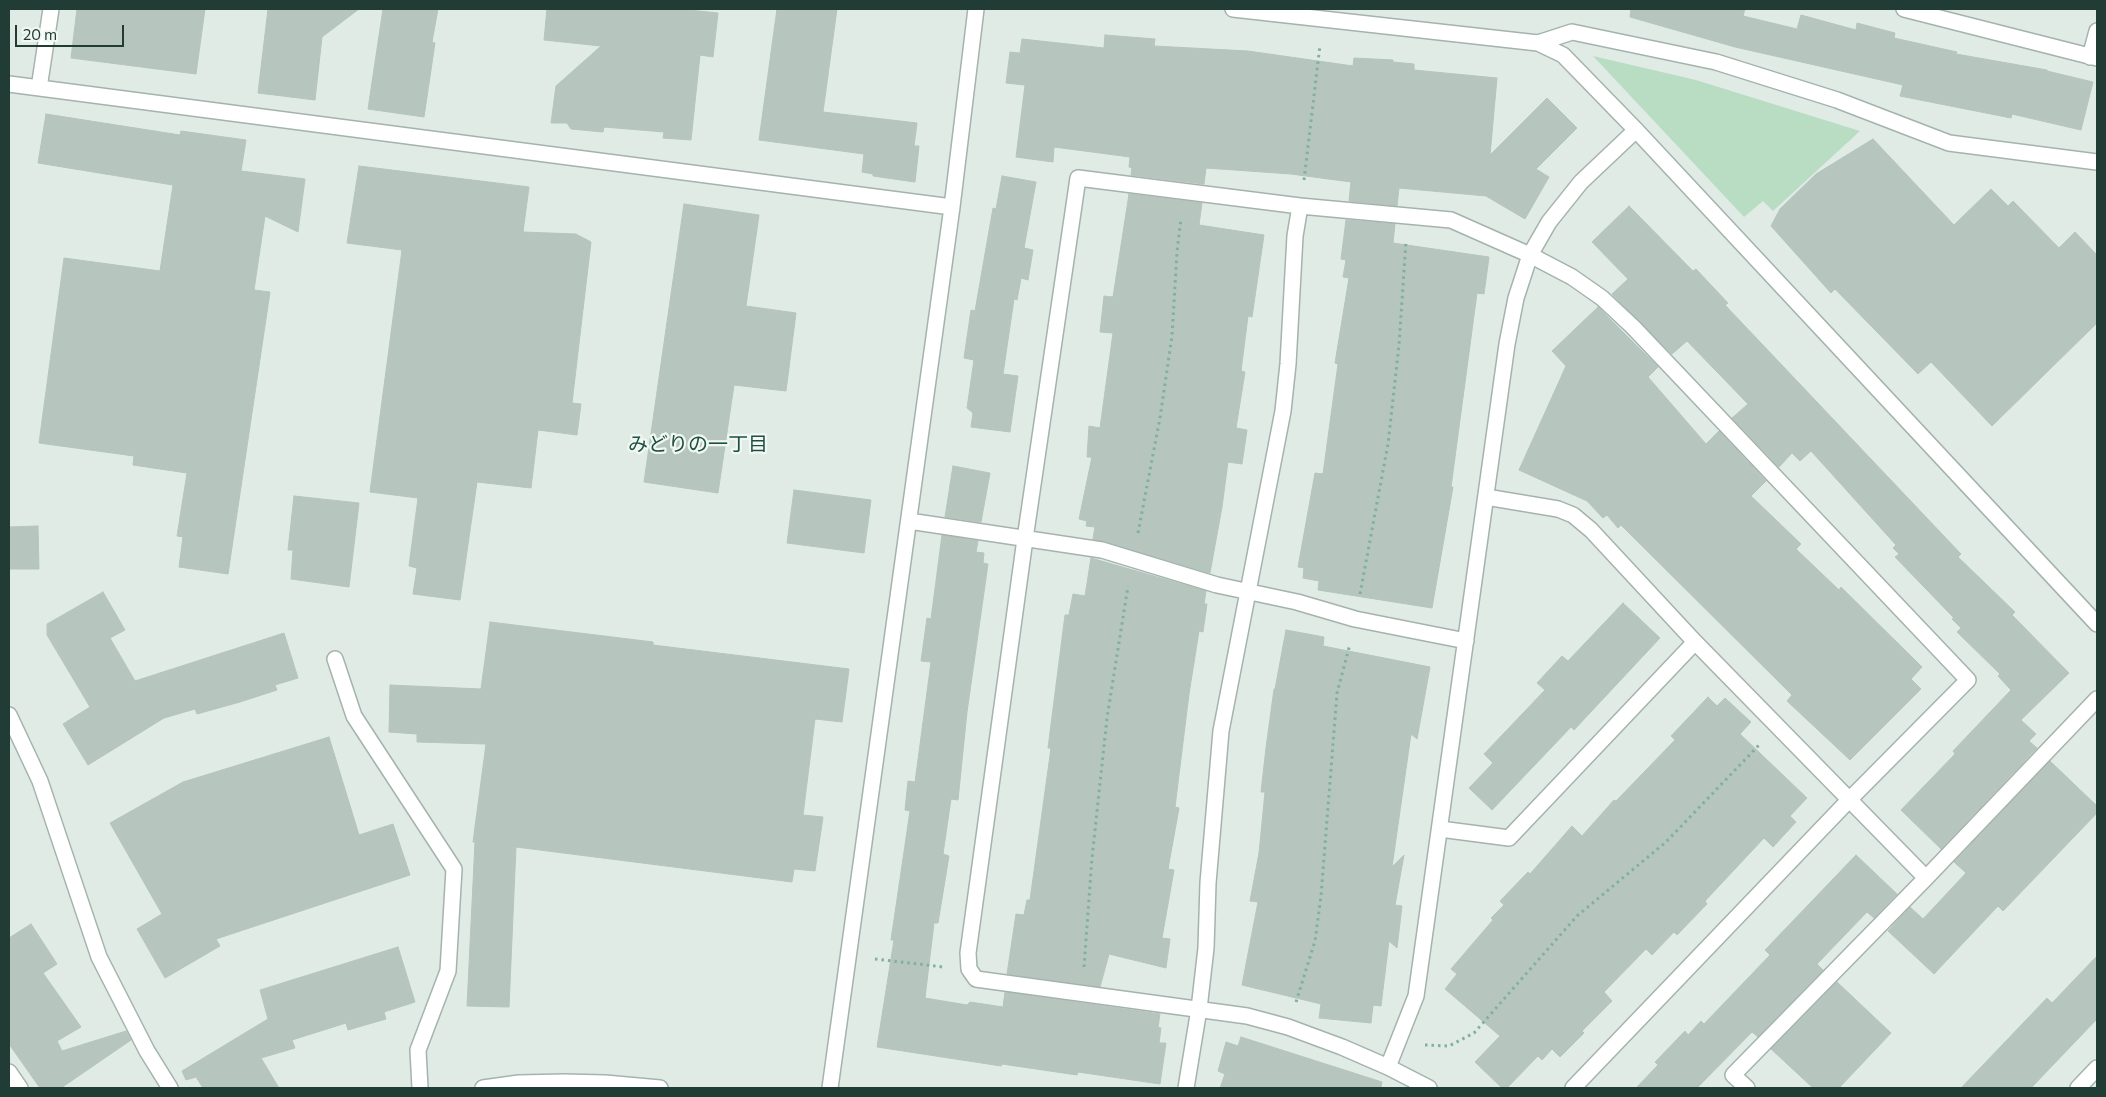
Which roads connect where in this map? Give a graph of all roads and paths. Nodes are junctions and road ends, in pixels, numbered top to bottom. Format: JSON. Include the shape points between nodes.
{"nodes":[{"id":1,"x":51,"y":9,"type":"edge"},
{"id":2,"x":976,"y":9,"type":"edge"},
{"id":3,"x":1232,"y":9,"type":"edge"},
{"id":4,"x":1904,"y":9,"type":"edge"},
{"id":5,"x":1326,"y":14,"type":"edge"},
{"id":6,"x":2097,"y":31,"type":"edge"},
{"id":7,"x":1321,"y":39,"type":"dead end"},
{"id":8,"x":1538,"y":43,"type":"junction"},
{"id":9,"x":2094,"y":58,"type":"edge"},
{"id":10,"x":9,"y":84,"type":"edge"},
{"id":11,"x":39,"y":88,"type":"junction"},
{"id":12,"x":1636,"y":130,"type":"junction"},
{"id":13,"x":2097,"y":162,"type":"edge"},
{"id":14,"x":1184,"y":192,"type":"junction"},
{"id":15,"x":952,"y":206,"type":"junction"},
{"id":16,"x":1300,"y":206,"type":"junction"},
{"id":17,"x":1530,"y":255,"type":"junction"},
{"id":18,"x":1486,"y":497,"type":"junction"},
{"id":19,"x":909,"y":521,"type":"junction"},
{"id":20,"x":1025,"y":539,"type":"junction"},
{"id":21,"x":1133,"y":558,"type":"junction"},
{"id":22,"x":1248,"y":591,"type":"junction"},
{"id":23,"x":2097,"y":624,"type":"edge"},
{"id":24,"x":1466,"y":641,"type":"junction"},
{"id":25,"x":1695,"y":642,"type":"junction"},
{"id":26,"x":335,"y":659,"type":"dead end"},
{"id":27,"x":2097,"y":699,"type":"edge"},
{"id":28,"x":9,"y":715,"type":"edge"},
{"id":29,"x":1778,"y":725,"type":"junction"},
{"id":30,"x":1850,"y":799,"type":"junction"},
{"id":31,"x":1440,"y":829,"type":"junction"},
{"id":32,"x":1926,"y":878,"type":"junction"},
{"id":33,"x":848,"y":956,"type":"junction"},
{"id":34,"x":969,"y":969,"type":"junction"},
{"id":35,"x":1082,"y":993,"type":"junction"},
{"id":36,"x":1199,"y":1008,"type":"junction"},
{"id":37,"x":1397,"y":1045,"type":"junction"},
{"id":38,"x":1388,"y":1067,"type":"junction"},
{"id":39,"x":2097,"y":1068,"type":"edge"},
{"id":40,"x":9,"y":1072,"type":"edge"},
{"id":41,"x":20,"y":1088,"type":"edge"},
{"id":42,"x":170,"y":1088,"type":"edge"},
{"id":43,"x":420,"y":1088,"type":"edge"},
{"id":44,"x":483,"y":1088,"type":"edge"},
{"id":45,"x":660,"y":1088,"type":"edge"},
{"id":46,"x":830,"y":1088,"type":"edge"},
{"id":47,"x":1186,"y":1088,"type":"edge"},
{"id":48,"x":1429,"y":1088,"type":"edge"},
{"id":49,"x":1573,"y":1088,"type":"edge"},
{"id":50,"x":1747,"y":1088,"type":"edge"},
{"id":51,"x":2078,"y":1088,"type":"edge"}],
"edges":[{"from":1,"to":11,"type":"street"},
{"from":2,"to":15,"type":"street"},
{"from":3,"to":5,"type":"street"},
{"from":4,"to":9,"type":"street"},
{"from":5,"to":8,"type":"street"},
{"from":6,"to":9,"type":"street"},
{"from":7,"to":16,"type":"path"},
{"from":8,"to":12,"type":"street","via":[[1563,55]]},
{"from":8,"to":13,"type":"street","via":[[1572,32],[1716,62],[1837,100],[1949,143]]},
{"from":10,"to":11,"type":"street"},
{"from":11,"to":15,"type":"street"},
{"from":12,"to":17,"type":"street","via":[[1581,182],[1549,222]]},
{"from":12,"to":23,"type":"street"},
{"from":14,"to":16,"type":"street"},
{"from":14,"to":20,"type":"street","via":[[1078,178]]},
{"from":14,"to":21,"type":"path","via":[[1172,336]]},
{"from":15,"to":19,"type":"street"},
{"from":16,"to":17,"type":"street","via":[[1451,220]]},
{"from":16,"to":22,"type":"street","via":[[1295,236],[1283,411]]},
{"from":17,"to":18,"type":"street","via":[[1516,298],[1507,344]]},
{"from":17,"to":30,"type":"street","via":[[1572,277],[1602,298],[1633,328],[1968,680]]},
{"from":18,"to":24,"type":"street"},
{"from":18,"to":25,"type":"street","via":[[1558,509],[1573,515],[1591,530]]},
{"from":19,"to":20,"type":"street"},
{"from":19,"to":33,"type":"street"},
{"from":20,"to":21,"type":"street","via":[[1102,550]]},
{"from":20,"to":34,"type":"street","via":[[968,953]]},
{"from":21,"to":22,"type":"street","via":[[1217,585]]},
{"from":21,"to":35,"type":"path","via":[[1107,718]]},
{"from":22,"to":24,"type":"street","via":[[1355,619]]},
{"from":22,"to":36,"type":"street","via":[[1221,732]]},
{"from":24,"to":31,"type":"street"},
{"from":25,"to":29,"type":"street"},
{"from":25,"to":31,"type":"street","via":[[1509,838]]},
{"from":26,"to":43,"type":"street","via":[[354,716],[454,869],[448,971],[418,1050]]},
{"from":27,"to":32,"type":"street"},
{"from":28,"to":42,"type":"street","via":[[40,781],[100,957],[147,1051]]},
{"from":29,"to":30,"type":"street"},
{"from":29,"to":37,"type":"path","via":[[1666,842],[1577,916],[1474,1033],[1449,1046]]},
{"from":30,"to":32,"type":"street"},
{"from":30,"to":49,"type":"street"},
{"from":31,"to":37,"type":"street","via":[[1416,996]]},
{"from":32,"to":50,"type":"street","via":[[1733,1075]]},
{"from":33,"to":34,"type":"path"},
{"from":33,"to":46,"type":"street"},
{"from":34,"to":35,"type":"street","via":[[976,979]]},
{"from":35,"to":36,"type":"street"},
{"from":36,"to":38,"type":"street","via":[[1288,1027]]},
{"from":36,"to":47,"type":"street"},
{"from":37,"to":38,"type":"street"},
{"from":38,"to":48,"type":"street"},
{"from":39,"to":51,"type":"street"},
{"from":40,"to":41,"type":"street"},
{"from":44,"to":45,"type":"street","via":[[564,1082]]}]}
